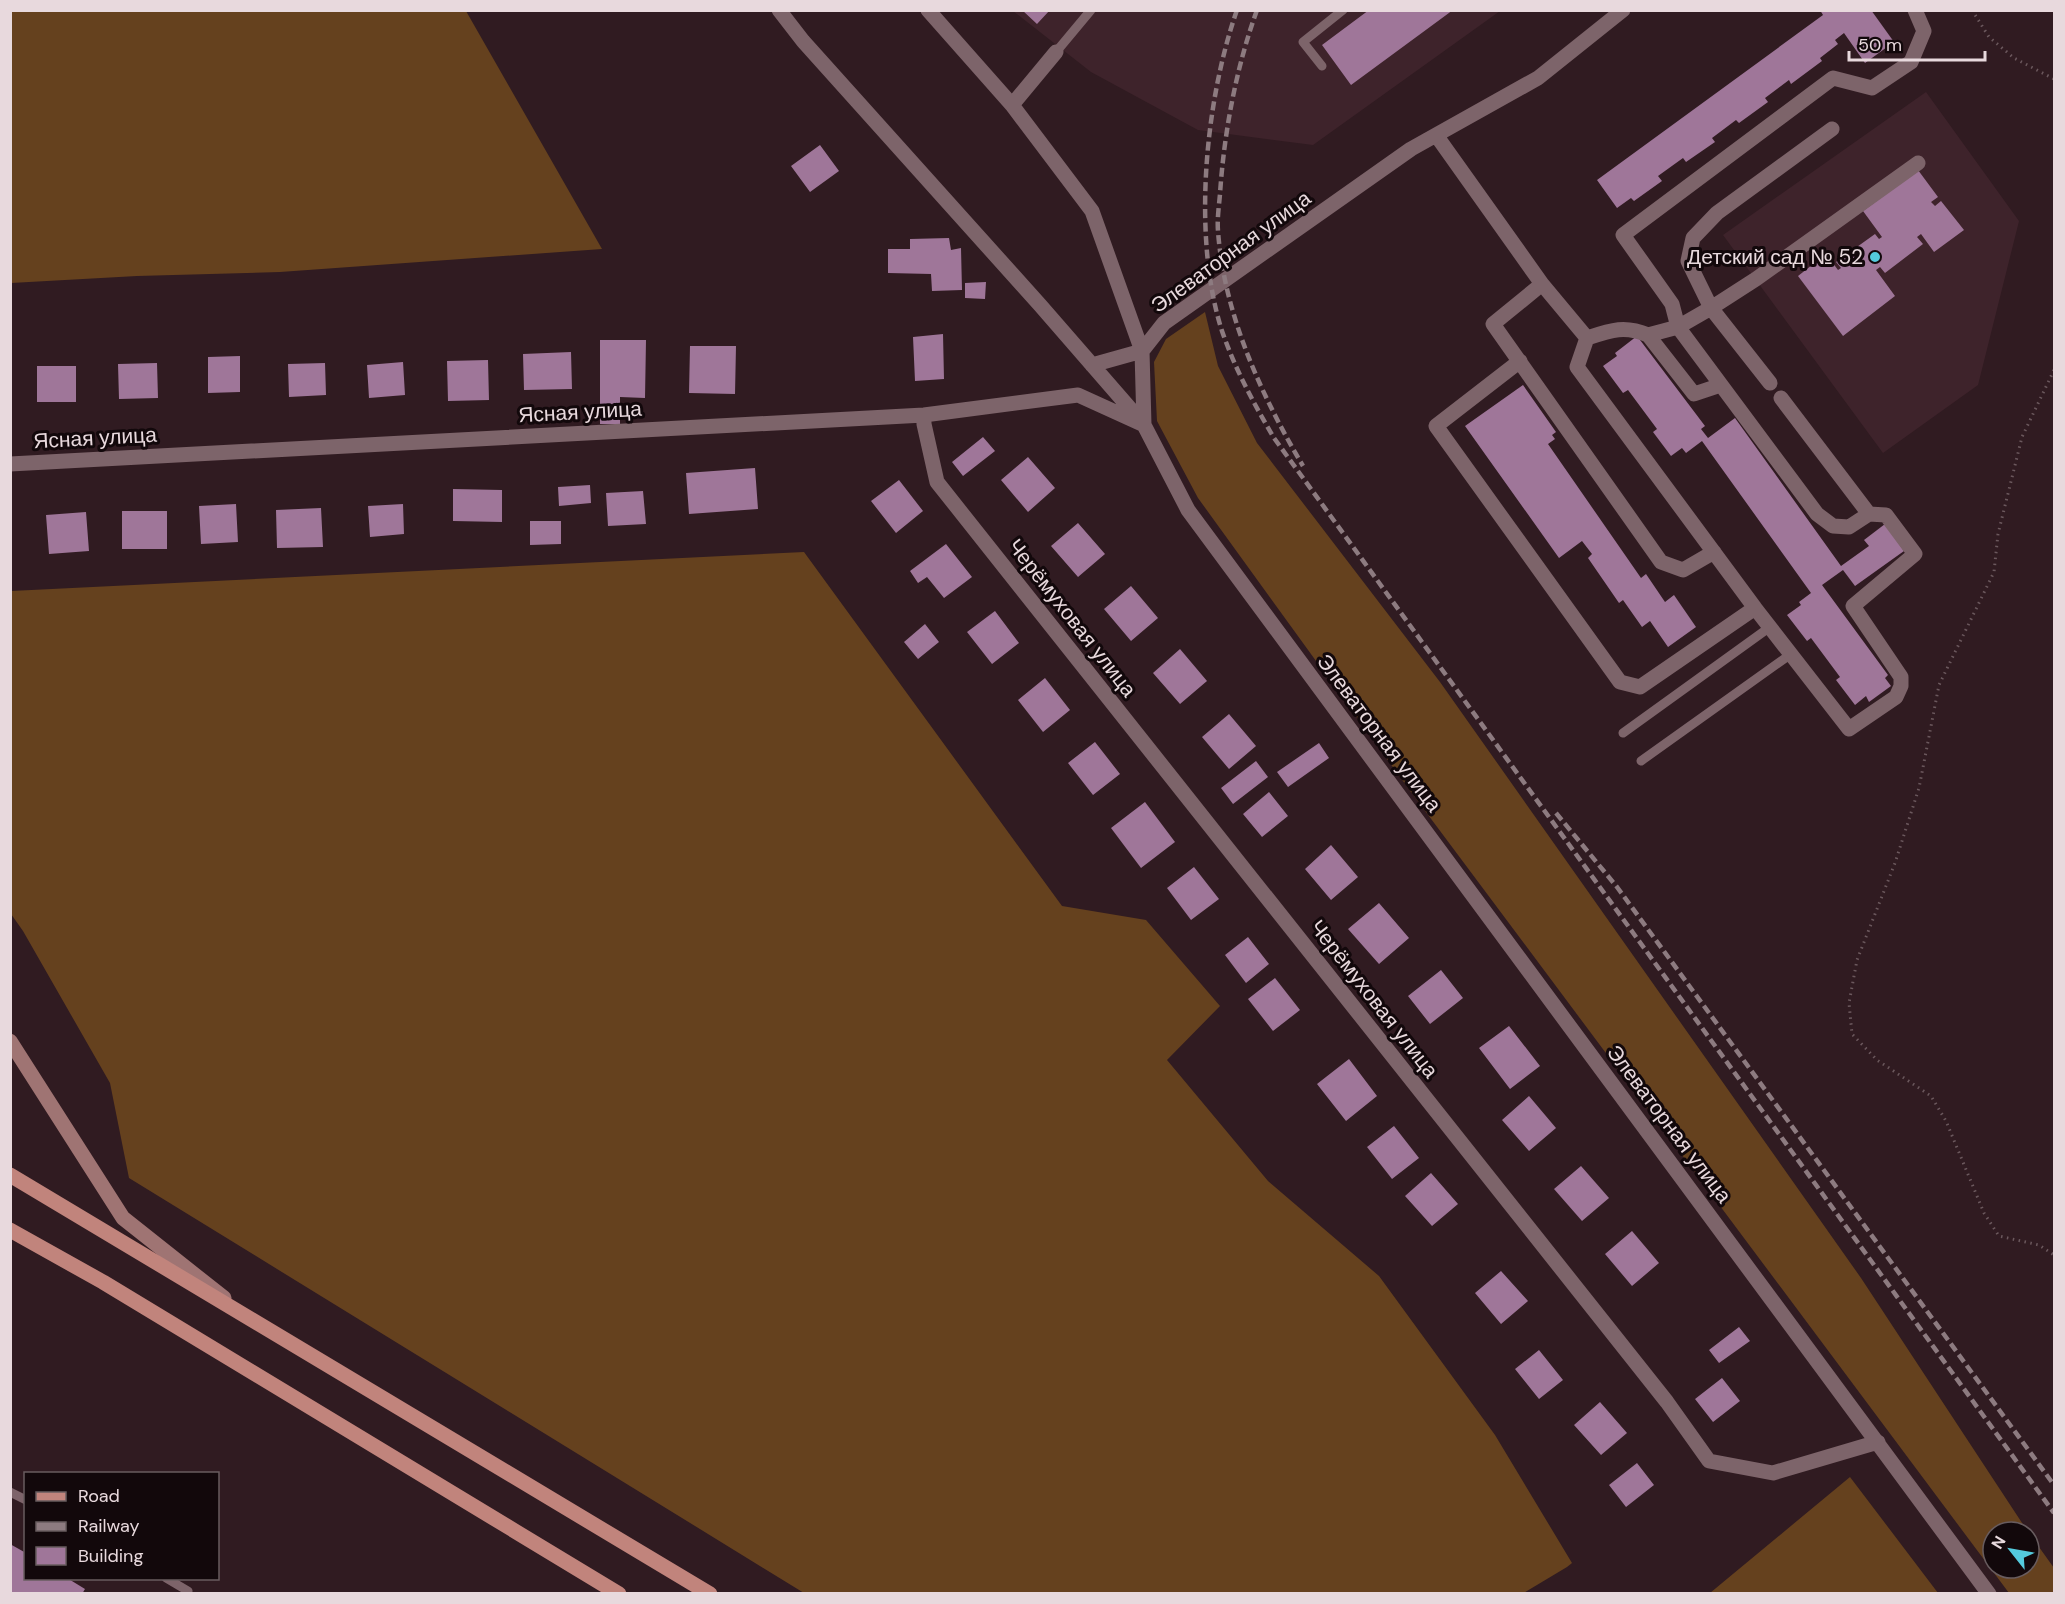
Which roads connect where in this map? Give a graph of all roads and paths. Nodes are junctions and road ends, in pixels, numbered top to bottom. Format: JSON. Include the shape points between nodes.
{"nodes":[{"id":1,"x":779,"y":10,"type":"edge"},
{"id":2,"x":928,"y":10,"type":"edge"},
{"id":3,"x":1091,"y":10,"type":"edge"},
{"id":4,"x":1342,"y":10,"type":"edge"},
{"id":5,"x":1623,"y":10,"type":"edge"},
{"id":6,"x":1915,"y":10,"type":"edge"},
{"id":7,"x":1972,"y":10,"type":"edge"},
{"id":8,"x":1056,"y":52,"type":"joint"},
{"id":9,"x":1322,"y":66,"type":"dead end"},
{"id":10,"x":2055,"y":79,"type":"edge"},
{"id":11,"x":1012,"y":105,"type":"junction"},
{"id":12,"x":1832,"y":129,"type":"dead end"},
{"id":13,"x":1436,"y":135,"type":"junction"},
{"id":14,"x":1918,"y":163,"type":"dead end"},
{"id":15,"x":1542,"y":284,"type":"junction"},
{"id":16,"x":1712,"y":308,"type":"junction"},
{"id":17,"x":1678,"y":327,"type":"junction"},
{"id":18,"x":1648,"y":335,"type":"junction"},
{"id":19,"x":1587,"y":338,"type":"junction"},
{"id":20,"x":1142,"y":351,"type":"junction"},
{"id":21,"x":1520,"y":361,"type":"junction"},
{"id":22,"x":1092,"y":365,"type":"junction"},
{"id":23,"x":2055,"y":370,"type":"edge"},
{"id":24,"x":1770,"y":383,"type":"dead end"},
{"id":25,"x":1721,"y":385,"type":"junction"},
{"id":26,"x":1781,"y":398,"type":"dead end"},
{"id":27,"x":924,"y":415,"type":"junction"},
{"id":28,"x":1144,"y":425,"type":"junction"},
{"id":29,"x":10,"y":464,"type":"edge"},
{"id":30,"x":1869,"y":514,"type":"junction"},
{"id":31,"x":1714,"y":552,"type":"junction"},
{"id":32,"x":1755,"y":608,"type":"junction"},
{"id":33,"x":1770,"y":627,"type":"junction"},
{"id":34,"x":1791,"y":654,"type":"junction"},
{"id":35,"x":1623,"y":733,"type":"dead end"},
{"id":36,"x":1641,"y":761,"type":"dead end"},
{"id":37,"x":10,"y":1041,"type":"edge"},
{"id":38,"x":10,"y":1175,"type":"edge"},
{"id":39,"x":10,"y":1230,"type":"edge"},
{"id":40,"x":2055,"y":1255,"type":"edge"},
{"id":41,"x":255,"y":1322,"type":"junction"},
{"id":42,"x":1878,"y":1442,"type":"junction"},
{"id":43,"x":10,"y":1492,"type":"edge"},
{"id":44,"x":24,"y":1499,"type":"edge"},
{"id":45,"x":169,"y":1580,"type":"edge"},
{"id":46,"x":186,"y":1593,"type":"edge"},
{"id":47,"x":619,"y":1593,"type":"edge"},
{"id":48,"x":710,"y":1593,"type":"edge"},
{"id":49,"x":1989,"y":1593,"type":"edge"}],
"edges":[{"from":1,"to":22,"type":"street"},
{"from":2,"to":11,"type":"street"},
{"from":3,"to":8,"type":"lane"},
{"from":4,"to":9,"type":"lane","via":[[1303,42]]},
{"from":5,"to":13,"type":"street","name":"Элеваторная улица","via":[[1538,78]]},
{"from":6,"to":17,"type":"street","via":[[1924,31],[1911,63],[1872,88],[1833,78],[1623,235],[1672,304]]},
{"from":7,"to":10,"type":"path","via":[[1989,37],[2014,58]]},
{"from":8,"to":11,"type":"street"},
{"from":11,"to":20,"type":"street","via":[[1092,211]]},
{"from":12,"to":16,"type":"street","via":[[1717,213],[1693,238],[1689,261]]},
{"from":13,"to":15,"type":"street"},
{"from":13,"to":20,"type":"street","name":"Элеваторная улица","via":[[1164,323]]},
{"from":14,"to":16,"type":"street"},
{"from":15,"to":19,"type":"street"},
{"from":15,"to":21,"type":"street","via":[[1493,324]]},
{"from":16,"to":17,"type":"street"},
{"from":16,"to":24,"type":"street"},
{"from":17,"to":18,"type":"street"},
{"from":17,"to":25,"type":"street"},
{"from":18,"to":19,"type":"street","via":[[1634,329],[1609,330]]},
{"from":18,"to":25,"type":"street","via":[[1694,394]]},
{"from":19,"to":31,"type":"street","via":[[1578,367]]},
{"from":20,"to":22,"type":"street"},
{"from":20,"to":28,"type":"street","name":"Элеваторная улица"},
{"from":21,"to":31,"type":"street","via":[[1661,562],[1683,570]]},
{"from":21,"to":32,"type":"street","via":[[1436,426],[1620,682],[1640,687]]},
{"from":22,"to":28,"type":"street"},
{"from":23,"to":40,"type":"path","via":[[2022,437],[1998,534],[1994,572],[1939,685],[1919,788],[1857,960],[1849,1004],[1852,1034],[1877,1060],[1930,1096],[1946,1121],[1984,1213],[2000,1236],[2039,1245]]},
{"from":25,"to":30,"type":"street","via":[[1817,514],[1833,526],[1848,527]]},
{"from":26,"to":30,"type":"street"},
{"from":27,"to":28,"type":"street","name":"Ясная улица","via":[[1078,395]]},
{"from":27,"to":29,"type":"street","name":"Ясная улица"},
{"from":27,"to":42,"type":"street","name":"Черёмуховая улица","via":[[937,482],[1667,1402],[1709,1461],[1773,1473]]},
{"from":28,"to":42,"type":"street","name":"Элеваторная улица","via":[[1188,510]]},
{"from":30,"to":34,"type":"street","via":[[1886,515],[1915,554],[1853,606],[1901,677],[1896,697],[1849,729]]},
{"from":31,"to":32,"type":"street"},
{"from":32,"to":33,"type":"street"},
{"from":33,"to":34,"type":"street"},
{"from":33,"to":35,"type":"lane"},
{"from":34,"to":36,"type":"lane"},
{"from":37,"to":41,"type":"street","via":[[123,1218]]},
{"from":38,"to":41,"type":"main road"},
{"from":39,"to":47,"type":"main road"},
{"from":41,"to":48,"type":"main road"},
{"from":42,"to":49,"type":"street","name":"Элеваторная улица"},
{"from":43,"to":44,"type":"lane"},
{"from":45,"to":46,"type":"lane"}]}
